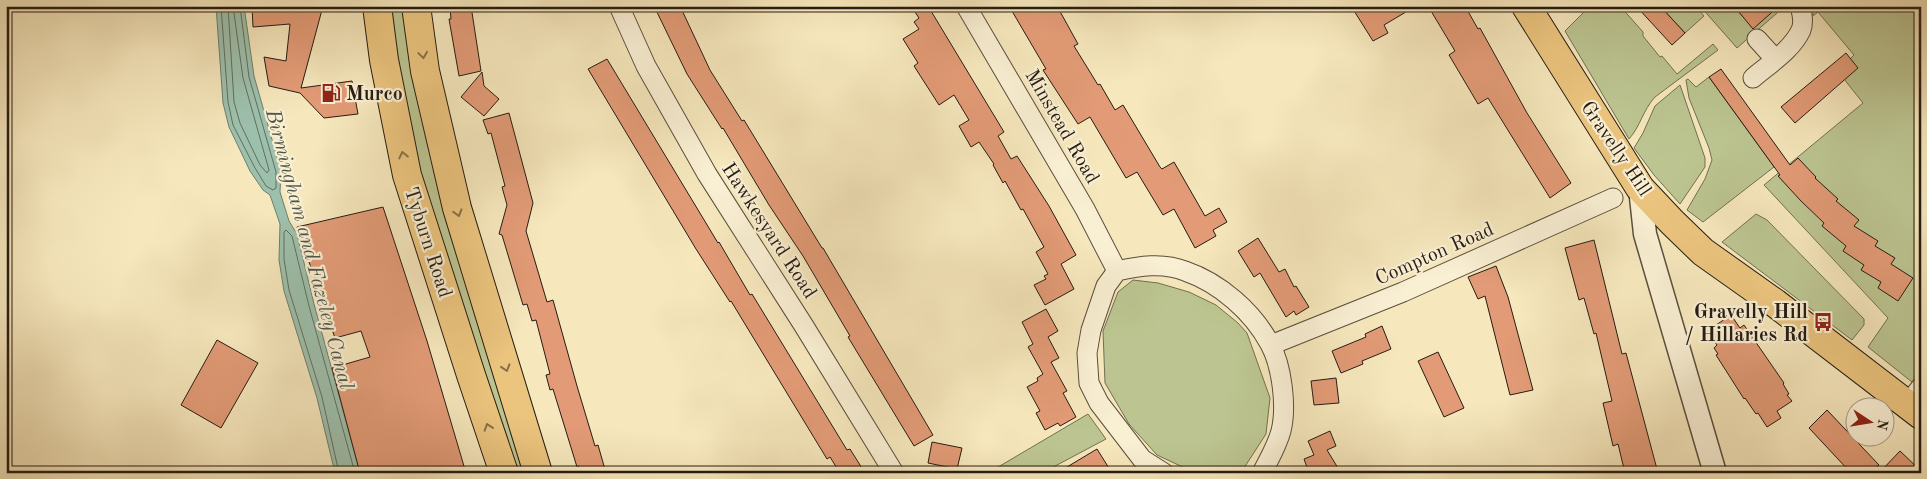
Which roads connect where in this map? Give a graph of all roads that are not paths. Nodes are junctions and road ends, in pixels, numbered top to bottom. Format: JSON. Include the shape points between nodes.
{"nodes":[{"id":1,"x":376,"y":6,"type":"edge"},
{"id":2,"x":416,"y":6,"type":"edge"},
{"id":3,"x":619,"y":6,"type":"edge"},
{"id":4,"x":966,"y":6,"type":"edge"},
{"id":5,"x":1526,"y":6,"type":"edge"},
{"id":6,"x":1800,"y":6,"type":"edge"},
{"id":7,"x":1757,"y":39,"type":"dead end"},
{"id":8,"x":1775,"y":59,"type":"junction"},
{"id":9,"x":1753,"y":78,"type":"dead end"},
{"id":10,"x":1640,"y":188,"type":"junction"},
{"id":11,"x":1612,"y":198,"type":"dead end"},
{"id":12,"x":1117,"y":271,"type":"junction"},
{"id":13,"x":1271,"y":345,"type":"junction"},
{"id":14,"x":1916,"y":402,"type":"edge"},
{"id":15,"x":504,"y":473,"type":"edge"},
{"id":16,"x":538,"y":473,"type":"edge"},
{"id":17,"x":894,"y":473,"type":"edge"},
{"id":18,"x":1164,"y":473,"type":"edge"},
{"id":19,"x":1262,"y":473,"type":"edge"},
{"id":20,"x":1715,"y":473,"type":"edge"}],
"edges":[{"from":15,"to":1,"type":"main road","name":"Tyburn Road","one_way":true,"via":[[407,175]]},
{"from":2,"to":16,"type":"main road","name":"Tyburn Road","one_way":true,"via":[[425,71],[457,208]]},
{"from":3,"to":17,"type":"street","name":"Hawkesyard Road","via":[[646,66],[707,174]]},
{"from":4,"to":12,"type":"street","name":"Minstead Road","via":[[1085,209]]},
{"from":5,"to":10,"type":"main road","name":"Gravelly Hill"},
{"from":6,"to":8,"type":"street","via":[[1802,28],[1793,43]]},
{"from":7,"to":8,"type":"street"},
{"from":8,"to":9,"type":"street"},
{"from":10,"to":14,"type":"main road","name":"Gravelly Hill","via":[[1703,252]]},
{"from":10,"to":20,"type":"street","via":[[1645,234]]},
{"from":11,"to":13,"type":"street","name":"Compton Road","via":[[1403,292]]},
{"from":12,"to":13,"type":"street","via":[[1142,266],[1184,270],[1211,283],[1234,300]]},
{"from":12,"to":18,"type":"street","via":[[1106,286],[1091,330],[1087,353],[1090,383],[1099,403],[1142,459]]},
{"from":13,"to":19,"type":"street","via":[[1281,378],[1283,410],[1281,429]]}]}
